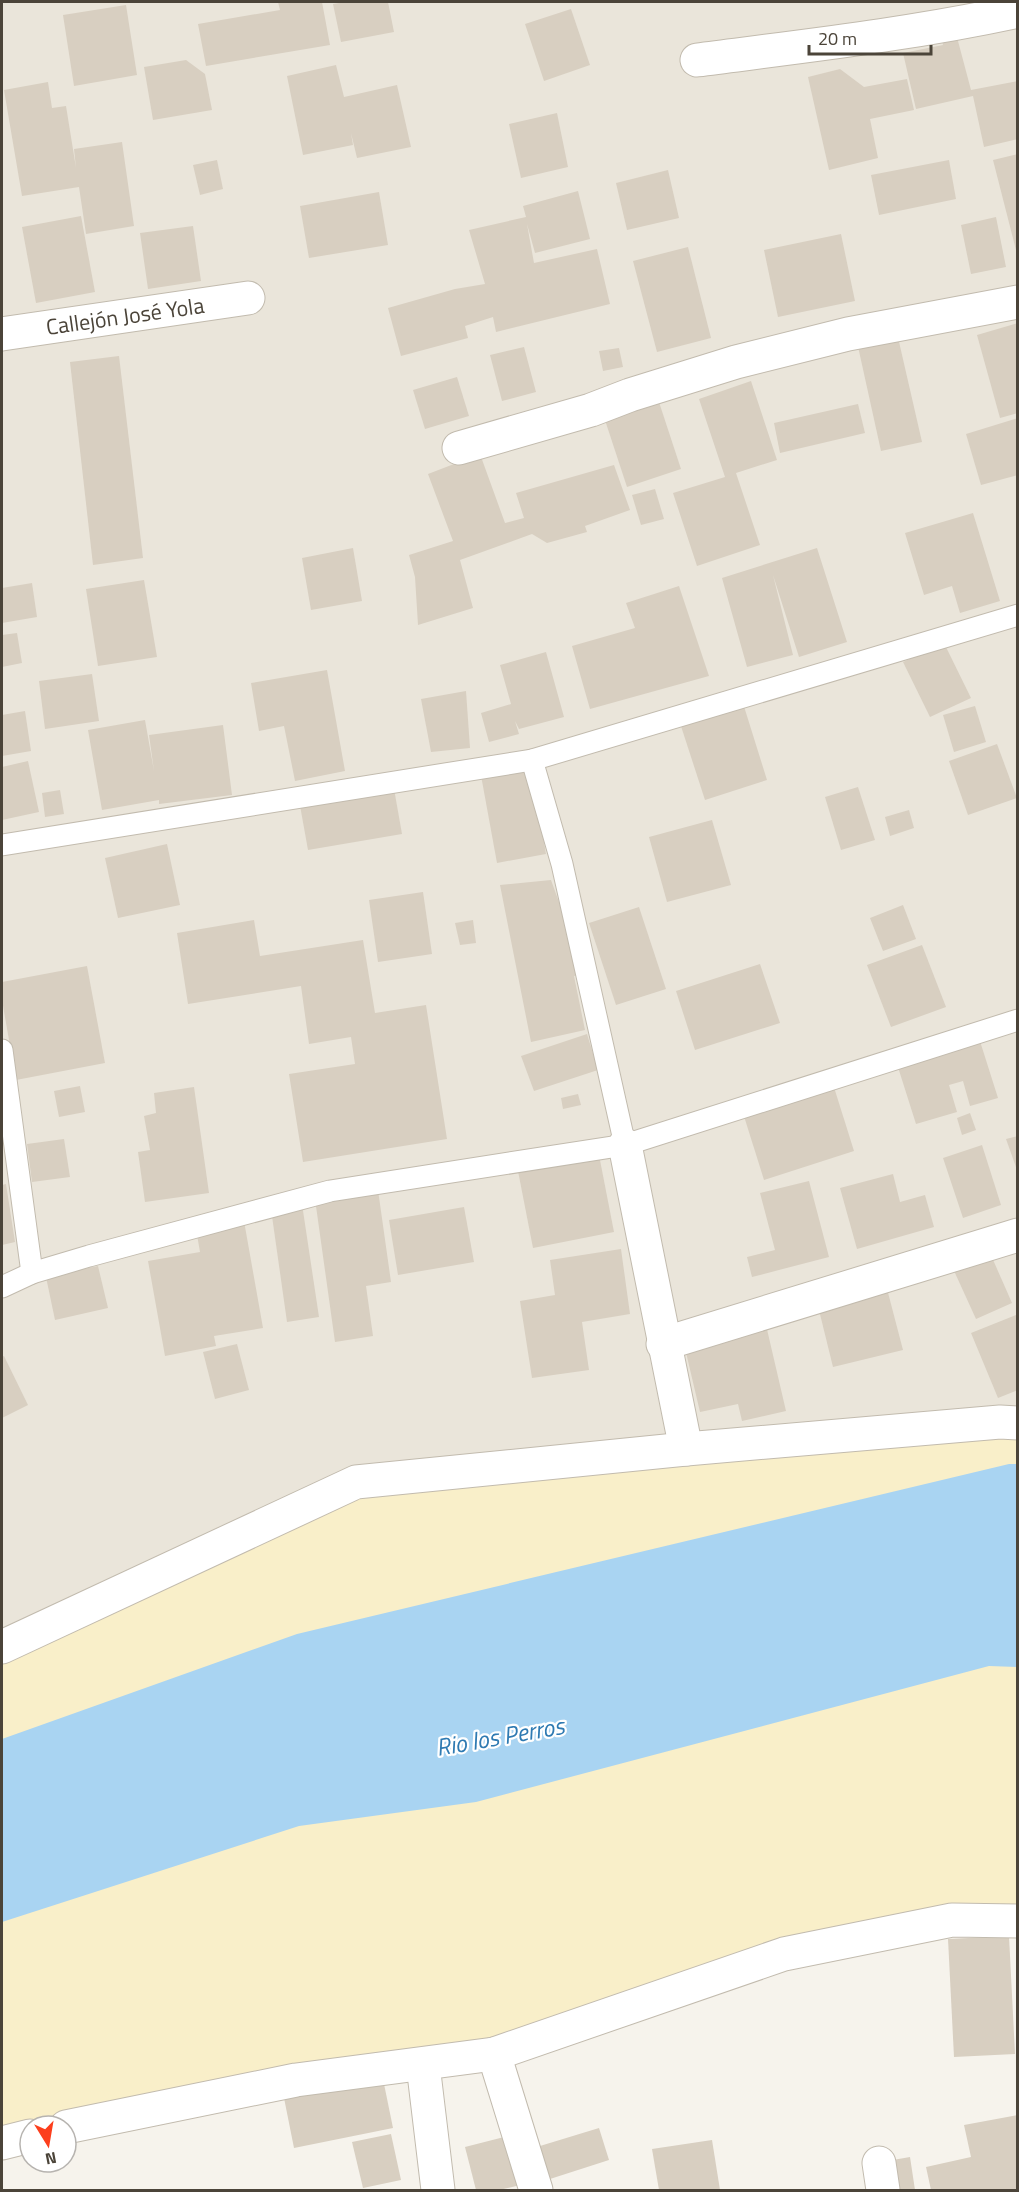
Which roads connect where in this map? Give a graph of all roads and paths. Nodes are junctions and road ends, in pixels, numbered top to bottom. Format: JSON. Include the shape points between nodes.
{"nodes":[{"id":1,"x":1017,"y":11,"type":"edge"},
{"id":2,"x":698,"y":60,"type":"dead end"},
{"id":3,"x":248,"y":298,"type":"dead end"},
{"id":4,"x":1017,"y":302,"type":"edge"},
{"id":5,"x":2,"y":334,"type":"edge"},
{"id":6,"x":459,"y":448,"type":"dead end"},
{"id":7,"x":1017,"y":615,"type":"edge"},
{"id":8,"x":532,"y":760,"type":"junction"},
{"id":9,"x":2,"y":845,"type":"edge"},
{"id":10,"x":1017,"y":1020,"type":"edge"},
{"id":11,"x":2,"y":1050,"type":"edge"},
{"id":12,"x":625,"y":1145,"type":"junction"},
{"id":13,"x":1017,"y":1235,"type":"edge"},
{"id":14,"x":32,"y":1273,"type":"junction"},
{"id":15,"x":2,"y":1287,"type":"edge"},
{"id":16,"x":663,"y":1344,"type":"junction"},
{"id":17,"x":1017,"y":1423,"type":"edge"},
{"id":18,"x":686,"y":1449,"type":"junction"},
{"id":19,"x":2,"y":1647,"type":"edge"},
{"id":20,"x":1017,"y":1921,"type":"edge"},
{"id":21,"x":494,"y":2054,"type":"junction"},
{"id":22,"x":423,"y":2065,"type":"junction"},
{"id":23,"x":78,"y":2125,"type":"edge"},
{"id":24,"x":18,"y":2139,"type":"edge"},
{"id":25,"x":2,"y":2143,"type":"edge"},
{"id":26,"x":438,"y":2190,"type":"edge"},
{"id":27,"x":536,"y":2190,"type":"edge"}],
"edges":[{"from":1,"to":2,"type":"street","via":[[939,27]]},
{"from":3,"to":5,"type":"street","name":"Callejón José Yola"},
{"from":4,"to":6,"type":"street","via":[[848,334],[736,362],[582,413]]},
{"from":7,"to":8,"type":"lane"},
{"from":8,"to":9,"type":"lane"},
{"from":8,"to":12,"type":"lane","via":[[562,864]]},
{"from":10,"to":12,"type":"lane"},
{"from":11,"to":14,"type":"lane"},
{"from":12,"to":14,"type":"lane","via":[[330,1191]]},
{"from":12,"to":16,"type":"street"},
{"from":13,"to":16,"type":"street"},
{"from":14,"to":15,"type":"lane"},
{"from":16,"to":18,"type":"street"},
{"from":17,"to":18,"type":"street"},
{"from":18,"to":19,"type":"street","via":[[356,1482]]},
{"from":20,"to":21,"type":"street","via":[[952,1920],[784,1954]]},
{"from":21,"to":22,"type":"street"},
{"from":21,"to":27,"type":"street"},
{"from":22,"to":23,"type":"street","via":[[296,2080]]},
{"from":22,"to":26,"type":"street"},
{"from":24,"to":25,"type":"street"}]}
